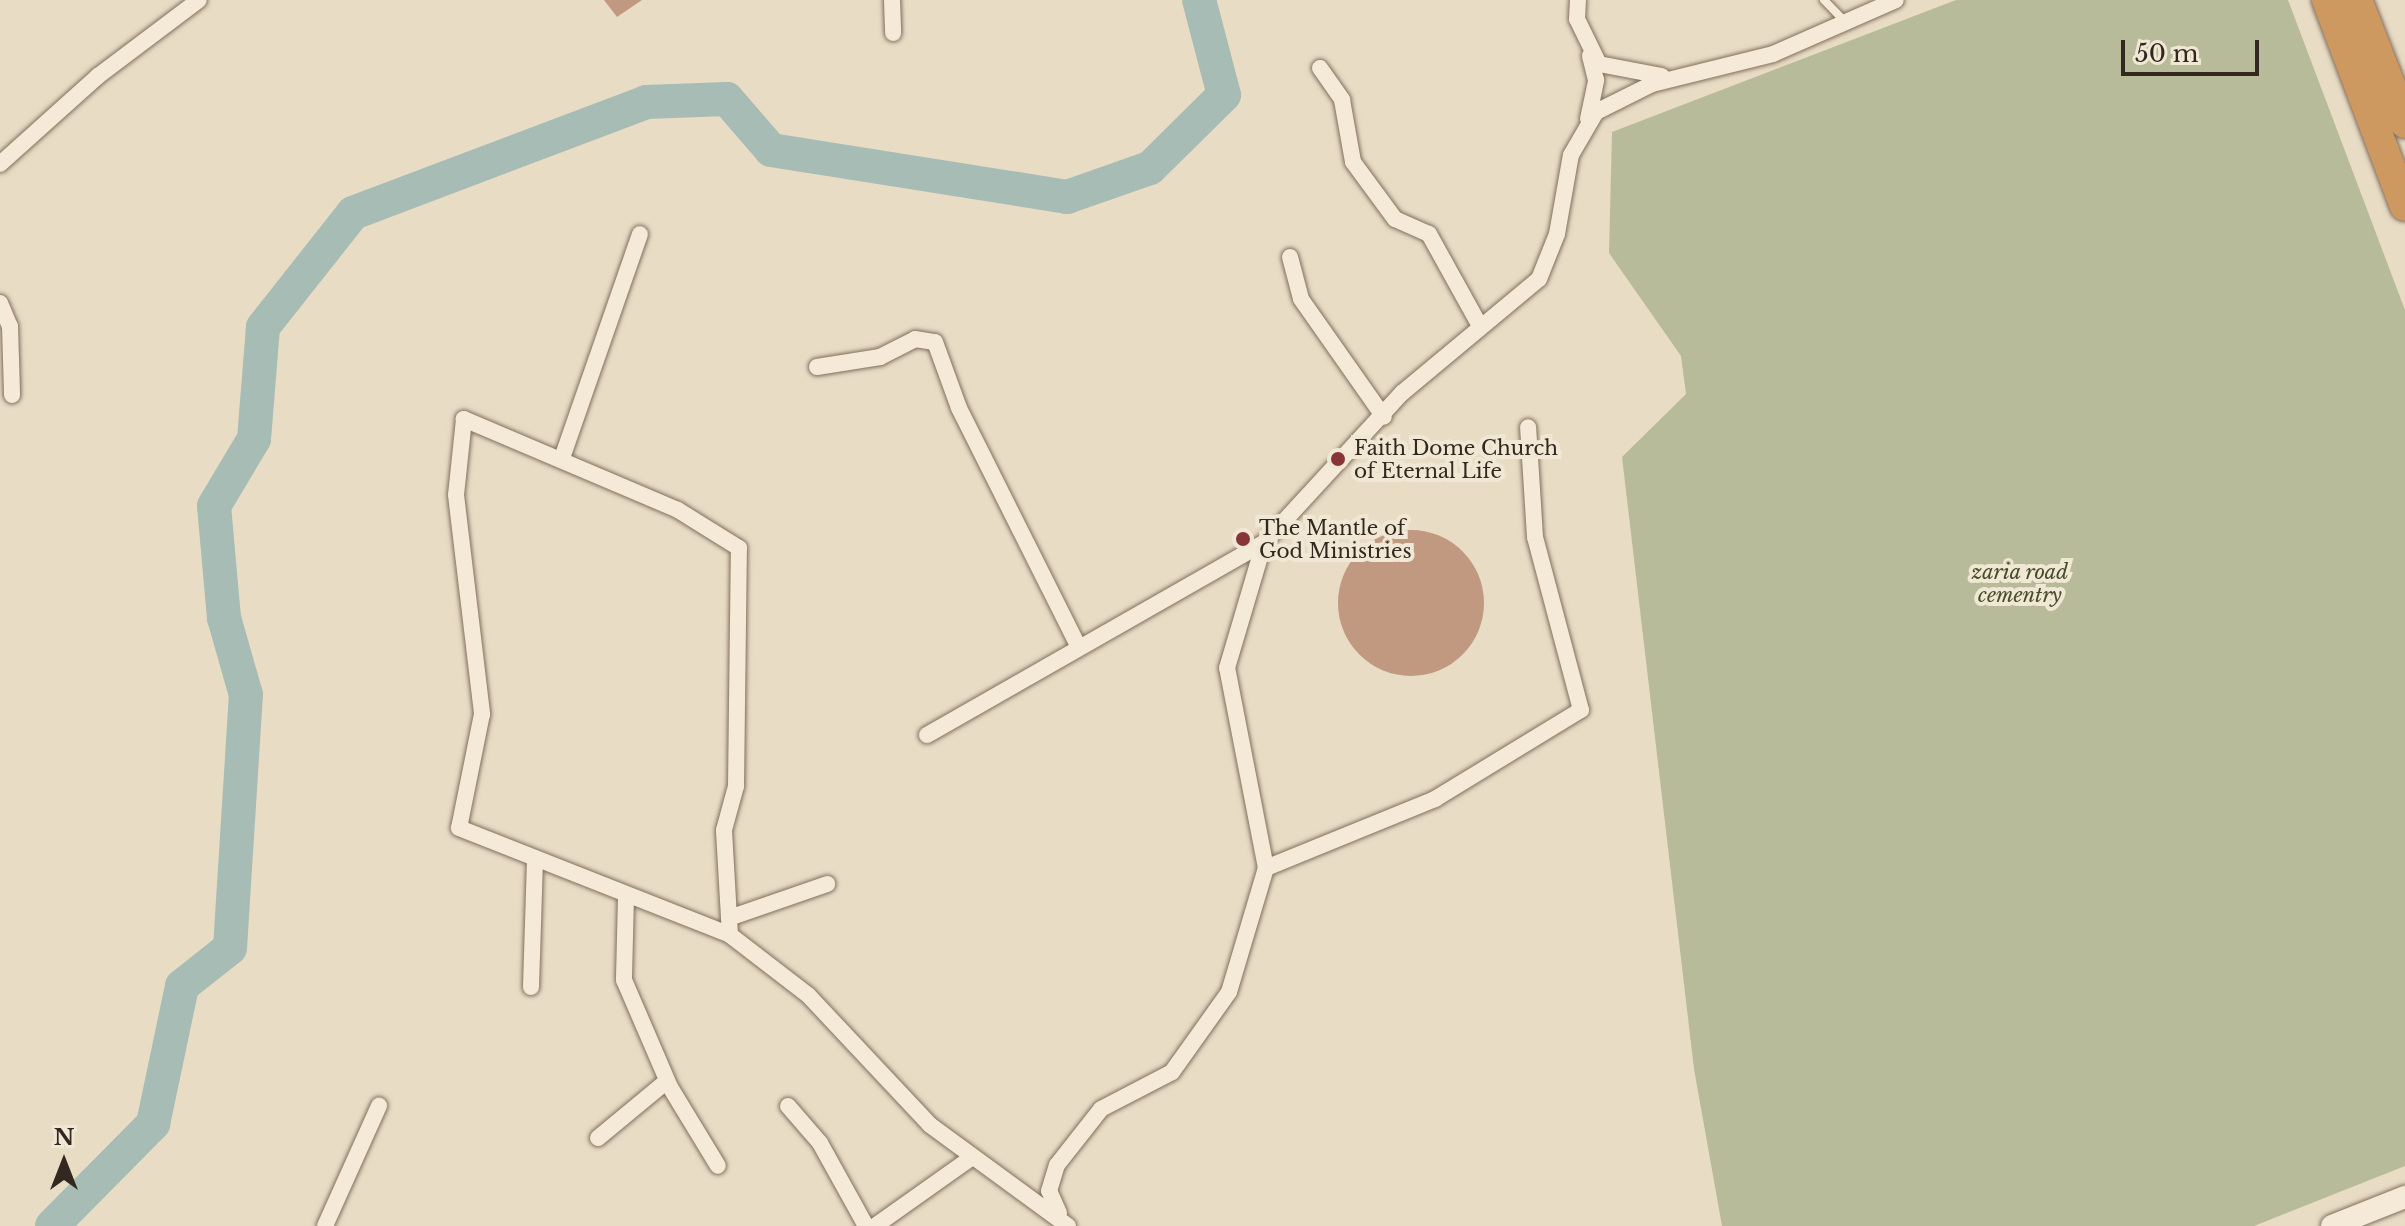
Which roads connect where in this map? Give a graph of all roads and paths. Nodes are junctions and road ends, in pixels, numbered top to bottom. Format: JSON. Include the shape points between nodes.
{"nodes":[{"id":1,"x":199,"y":0,"type":"edge"},
{"id":2,"x":892,"y":0,"type":"edge"},
{"id":3,"x":1567,"y":0,"type":"edge"},
{"id":4,"x":1578,"y":0,"type":"edge"},
{"id":5,"x":1824,"y":0,"type":"edge"},
{"id":6,"x":1896,"y":0,"type":"edge"},
{"id":7,"x":2327,"y":0,"type":"edge"},
{"id":8,"x":2357,"y":0,"type":"edge"},
{"id":9,"x":1577,"y":19,"type":"junction"},
{"id":10,"x":1846,"y":23,"type":"junction"},
{"id":11,"x":893,"y":33,"type":"dead end"},
{"id":12,"x":1587,"y":47,"type":"junction"},
{"id":13,"x":1320,"y":68,"type":"dead end"},
{"id":14,"x":1684,"y":76,"type":"junction"},
{"id":15,"x":2405,"y":123,"type":"edge"},
{"id":16,"x":1579,"y":136,"type":"junction"},
{"id":17,"x":0,"y":164,"type":"edge"},
{"id":18,"x":2405,"y":206,"type":"edge"},
{"id":19,"x":640,"y":234,"type":"dead end"},
{"id":20,"x":1290,"y":257,"type":"dead end"},
{"id":21,"x":0,"y":303,"type":"edge"},
{"id":22,"x":1480,"y":326,"type":"junction"},
{"id":23,"x":817,"y":367,"type":"dead end"},
{"id":24,"x":12,"y":395,"type":"dead end"},
{"id":25,"x":1384,"y":417,"type":"junction"},
{"id":26,"x":1528,"y":427,"type":"dead end"},
{"id":27,"x":562,"y":458,"type":"junction"},
{"id":28,"x":1264,"y":543,"type":"junction"},
{"id":29,"x":1079,"y":648,"type":"junction"},
{"id":30,"x":927,"y":735,"type":"dead end"},
{"id":31,"x":535,"y":860,"type":"junction"},
{"id":32,"x":1266,"y":868,"type":"junction"},
{"id":33,"x":827,"y":884,"type":"dead end"},
{"id":34,"x":626,"y":896,"type":"junction"},
{"id":35,"x":730,"y":927,"type":"junction"},
{"id":36,"x":531,"y":987,"type":"dead end"},
{"id":37,"x":667,"y":1081,"type":"junction"},
{"id":38,"x":379,"y":1106,"type":"dead end"},
{"id":39,"x":788,"y":1106,"type":"dead end"},
{"id":40,"x":598,"y":1138,"type":"dead end"},
{"id":41,"x":971,"y":1158,"type":"junction"},
{"id":42,"x":718,"y":1166,"type":"dead end"},
{"id":43,"x":2405,"y":1197,"type":"edge"},
{"id":44,"x":1065,"y":1224,"type":"edge"},
{"id":45,"x":325,"y":1226,"type":"edge"},
{"id":46,"x":866,"y":1226,"type":"edge"},
{"id":47,"x":875,"y":1226,"type":"edge"},
{"id":48,"x":2332,"y":1226,"type":"edge"}],
"edges":[{"from":1,"to":17,"type":"street","via":[[98,76]]},
{"from":2,"to":11,"type":"street"},
{"from":3,"to":9,"type":"street"},
{"from":4,"to":9,"type":"street"},
{"from":5,"to":10,"type":"lane"},
{"from":6,"to":10,"type":"street"},
{"from":7,"to":18,"type":"highway"},
{"from":8,"to":15,"type":"highway"},
{"from":9,"to":12,"type":"street"},
{"from":10,"to":14,"type":"street","via":[[1773,54]]},
{"from":12,"to":14,"type":"street","via":[[1609,70]]},
{"from":12,"to":16,"type":"street","via":[[1596,80]]},
{"from":13,"to":22,"type":"street","via":[[1342,100],[1353,162],[1395,219],[1429,234]]},
{"from":14,"to":16,"type":"street","via":[[1596,112]]},
{"from":16,"to":22,"type":"street","via":[[1548,265]]},
{"from":19,"to":27,"type":"street"},
{"from":20,"to":25,"type":"street","via":[[1301,299]]},
{"from":21,"to":24,"type":"street","via":[[10,326]]},
{"from":22,"to":25,"type":"street"},
{"from":23,"to":29,"type":"street","via":[[880,357],[915,339],[935,342],[959,408]]},
{"from":25,"to":28,"type":"street"},
{"from":26,"to":32,"type":"street","via":[[1535,537],[1580,683],[1581,710],[1435,799]]},
{"from":27,"to":31,"type":"street","via":[[476,419],[460,426],[456,495],[482,714],[459,828]]},
{"from":27,"to":35,"type":"street","via":[[705,524],[739,548],[736,786],[724,830]]},
{"from":28,"to":29,"type":"street"},
{"from":28,"to":32,"type":"street","via":[[1227,668]]},
{"from":29,"to":30,"type":"street"},
{"from":31,"to":34,"type":"street"},
{"from":31,"to":36,"type":"street"},
{"from":32,"to":44,"type":"street","via":[[1229,992],[1205,1034],[1156,1086],[1101,1109],[1057,1165],[1049,1191]]},
{"from":33,"to":35,"type":"street"},
{"from":34,"to":35,"type":"street"},
{"from":34,"to":37,"type":"street","via":[[624,980]]},
{"from":35,"to":41,"type":"street","via":[[808,995]]},
{"from":37,"to":40,"type":"street"},
{"from":37,"to":42,"type":"street"},
{"from":38,"to":45,"type":"street"},
{"from":39,"to":46,"type":"street","via":[[820,1143]]},
{"from":41,"to":44,"type":"street"},
{"from":41,"to":47,"type":"street"},
{"from":43,"to":48,"type":"street"}]}
